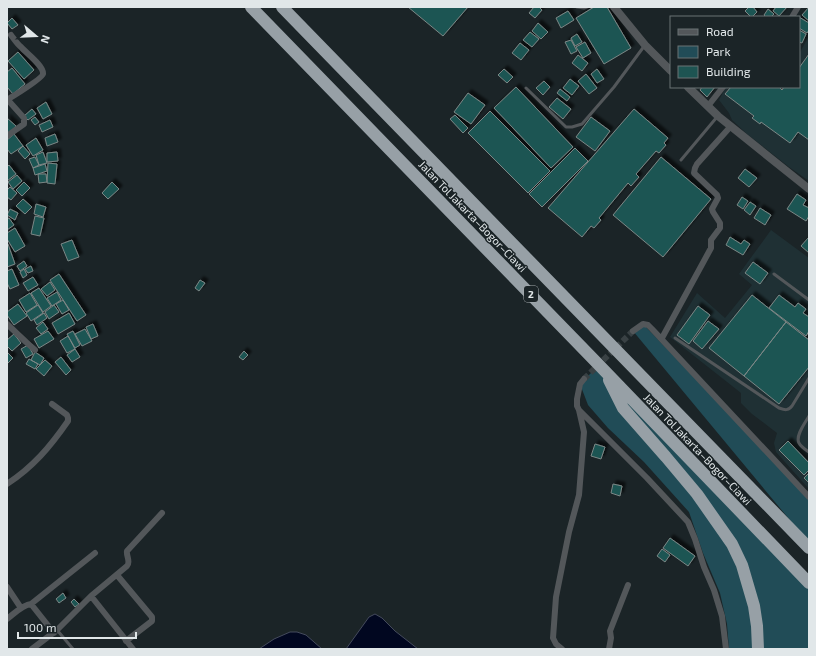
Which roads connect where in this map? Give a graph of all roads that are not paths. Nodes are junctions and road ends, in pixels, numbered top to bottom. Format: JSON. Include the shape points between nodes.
{"nodes":[{"id":1,"x":251,"y":7,"type":"edge"},
{"id":2,"x":282,"y":7,"type":"edge"},
{"id":3,"x":577,"y":7,"type":"edge"},
{"id":4,"x":587,"y":7,"type":"edge"},
{"id":5,"x":614,"y":7,"type":"edge"},
{"id":6,"x":798,"y":7,"type":"edge"},
{"id":7,"x":793,"y":16,"type":"edge"},
{"id":8,"x":11,"y":35,"type":"dead end"},
{"id":9,"x":645,"y":45,"type":"junction"},
{"id":10,"x":670,"y":70,"type":"edge"},
{"id":11,"x":526,"y":88,"type":"dead end"},
{"id":12,"x":689,"y":88,"type":"edge"},
{"id":13,"x":721,"y":88,"type":"edge"},
{"id":14,"x":7,"y":100,"type":"edge"},
{"id":15,"x":708,"y":106,"type":"junction"},
{"id":16,"x":718,"y":116,"type":"junction"},
{"id":17,"x":731,"y":126,"type":"junction"},
{"id":18,"x":7,"y":136,"type":"edge"},
{"id":19,"x":681,"y":160,"type":"dead end"},
{"id":20,"x":809,"y":189,"type":"edge"},
{"id":21,"x":774,"y":274,"type":"dead end"},
{"id":22,"x":809,"y":300,"type":"edge"},
{"id":23,"x":7,"y":324,"type":"edge"},
{"id":24,"x":633,"y":331,"type":"tunnel mouth"},
{"id":25,"x":662,"y":338,"type":"junction"},
{"id":26,"x":675,"y":338,"type":"dead end"},
{"id":27,"x":35,"y":350,"type":"dead end"},
{"id":28,"x":602,"y":368,"type":"junction"},
{"id":29,"x":809,"y":378,"type":"edge"},
{"id":30,"x":584,"y":379,"type":"tunnel mouth"},
{"id":31,"x":52,"y":404,"type":"dead end"},
{"id":32,"x":579,"y":410,"type":"junction"},
{"id":33,"x":809,"y":416,"type":"edge"},
{"id":34,"x":809,"y":452,"type":"edge"},
{"id":35,"x":7,"y":484,"type":"edge"},
{"id":36,"x":809,"y":497,"type":"edge"},
{"id":37,"x":162,"y":513,"type":"dead end"},
{"id":38,"x":809,"y":548,"type":"edge"},
{"id":39,"x":95,"y":553,"type":"dead end"},
{"id":40,"x":117,"y":575,"type":"junction"},
{"id":41,"x":809,"y":583,"type":"edge"},
{"id":42,"x":628,"y":585,"type":"dead end"},
{"id":43,"x":7,"y":587,"type":"edge"},
{"id":44,"x":91,"y":596,"type":"junction"},
{"id":45,"x":31,"y":604,"type":"junction"},
{"id":46,"x":21,"y":608,"type":"junction"},
{"id":47,"x":7,"y":619,"type":"edge"},
{"id":48,"x":56,"y":632,"type":"junction"},
{"id":49,"x":126,"y":641,"type":"junction"},
{"id":50,"x":32,"y":649,"type":"edge"},
{"id":51,"x":73,"y":649,"type":"edge"},
{"id":52,"x":133,"y":649,"type":"edge"},
{"id":53,"x":562,"y":649,"type":"edge"},
{"id":54,"x":609,"y":649,"type":"edge"},
{"id":55,"x":726,"y":649,"type":"edge"},
{"id":56,"x":758,"y":649,"type":"edge"}],
"edges":[{"from":1,"to":28,"type":"highway","name":"Jalan Tol Jakarta–Bogor–Ciawi","number":"2"},
{"from":2,"to":38,"type":"highway","name":"Jalan Tol Jakarta–Bogor–Ciawi","number":"2"},
{"from":3,"to":4,"type":"lane"},
{"from":5,"to":9,"type":"street"},
{"from":6,"to":7,"type":"street"},
{"from":8,"to":14,"type":"street","via":[[43,72],[38,80]]},
{"from":9,"to":10,"type":"street"},
{"from":9,"to":11,"type":"lane","via":[[582,124],[572,128],[566,127]]},
{"from":12,"to":15,"type":"street"},
{"from":13,"to":15,"type":"street"},
{"from":14,"to":18,"type":"street","via":[[24,118],[24,124]]},
{"from":15,"to":16,"type":"street"},
{"from":16,"to":17,"type":"street"},
{"from":16,"to":19,"type":"lane"},
{"from":17,"to":20,"type":"street"},
{"from":17,"to":25,"type":"street","via":[[695,168],[694,173],[717,195],[712,209],[720,228],[711,240],[711,248]]},
{"from":21,"to":22,"type":"lane"},
{"from":23,"to":27,"type":"street"},
{"from":24,"to":25,"type":"street","via":[[646,324]]},
{"from":25,"to":36,"type":"street"},
{"from":26,"to":29,"type":"lane","via":[[785,410],[790,409]]},
{"from":28,"to":41,"type":"highway","name":"Jalan Tol Jakarta–Bogor–Ciawi","number":"2"},
{"from":28,"to":56,"type":"highway","via":[[623,408],[697,494],[732,544],[742,565],[754,606]]},
{"from":30,"to":32,"type":"street","via":[[578,391]]},
{"from":31,"to":35,"type":"street","via":[[67,415],[68,420],[35,463]]},
{"from":32,"to":53,"type":"street","via":[[584,432],[579,495],[556,597],[553,638]]},
{"from":32,"to":55,"type":"street","via":[[648,478],[688,522],[722,616]]},
{"from":33,"to":34,"type":"lane","via":[[798,435],[800,446]]},
{"from":37,"to":40,"type":"street","via":[[127,551],[128,565]]},
{"from":39,"to":45,"type":"street"},
{"from":40,"to":44,"type":"street"},
{"from":40,"to":49,"type":"street","via":[[152,617],[152,621]]},
{"from":42,"to":54,"type":"street","via":[[610,631]]},
{"from":43,"to":46,"type":"street"},
{"from":44,"to":48,"type":"street"},
{"from":44,"to":49,"type":"street"},
{"from":45,"to":46,"type":"street"},
{"from":45,"to":48,"type":"street"},
{"from":46,"to":47,"type":"street"},
{"from":48,"to":50,"type":"street"},
{"from":48,"to":51,"type":"lane"},
{"from":49,"to":52,"type":"street"}]}
